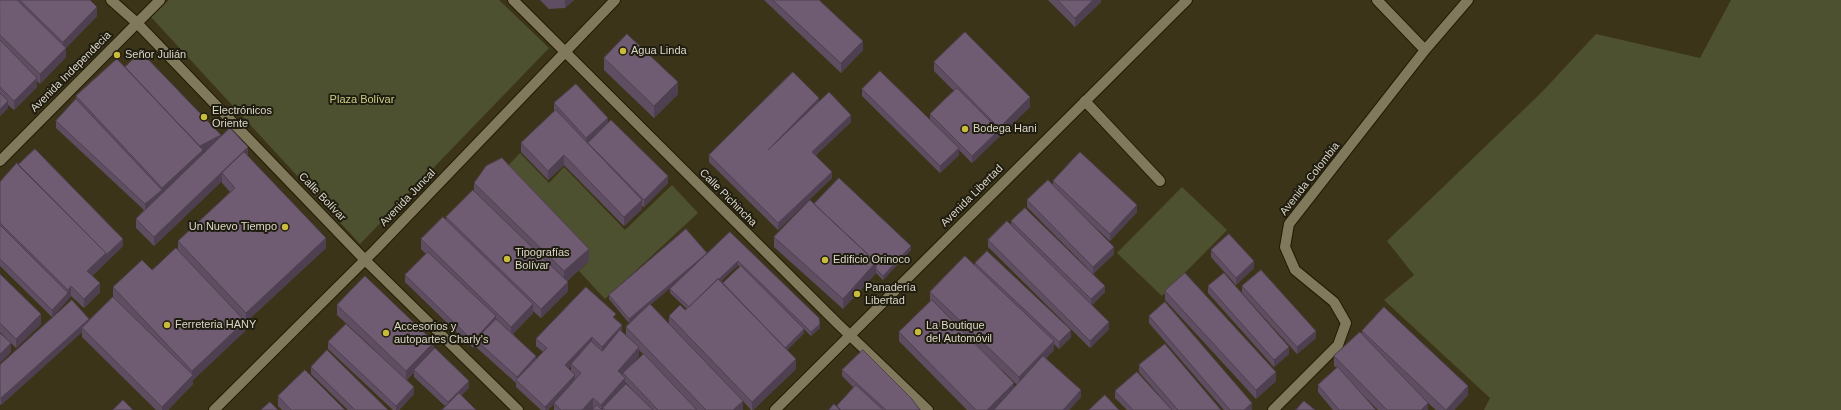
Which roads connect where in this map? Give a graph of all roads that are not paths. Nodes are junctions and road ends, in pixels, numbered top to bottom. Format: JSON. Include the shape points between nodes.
{"nodes":[{"id":1,"x":111,"y":0,"type":"edge"},
{"id":2,"x":160,"y":0,"type":"edge"},
{"id":3,"x":513,"y":0,"type":"edge"},
{"id":4,"x":615,"y":0,"type":"edge"},
{"id":5,"x":1187,"y":0,"type":"edge"},
{"id":6,"x":1377,"y":0,"type":"edge"},
{"id":7,"x":1468,"y":0,"type":"edge"},
{"id":8,"x":137,"y":23,"type":"junction"},
{"id":9,"x":1425,"y":50,"type":"junction"},
{"id":10,"x":564,"y":52,"type":"junction"},
{"id":11,"x":1086,"y":100,"type":"junction"},
{"id":12,"x":0,"y":161,"type":"edge"},
{"id":13,"x":1160,"y":181,"type":"dead end"},
{"id":14,"x":365,"y":260,"type":"junction"},
{"id":15,"x":850,"y":335,"type":"junction"},
{"id":16,"x":214,"y":410,"type":"edge"},
{"id":17,"x":518,"y":410,"type":"edge"},
{"id":18,"x":775,"y":410,"type":"edge"},
{"id":19,"x":928,"y":410,"type":"edge"},
{"id":20,"x":1273,"y":410,"type":"edge"}],
"edges":[{"from":1,"to":8,"type":"street","name":"Calle Bolívar"},
{"from":2,"to":8,"type":"street","name":"Avenida Independecia"},
{"from":3,"to":10,"type":"street","name":"Calle Pichincha"},
{"from":4,"to":10,"type":"street","name":"Avenida Juncal"},
{"from":5,"to":11,"type":"street","name":"Avenida Libertad"},
{"from":6,"to":9,"type":"street"},
{"from":7,"to":9,"type":"street","name":"Avenida Colombia"},
{"from":8,"to":12,"type":"street","name":"Avenida Independecia"},
{"from":8,"to":14,"type":"street","name":"Calle Bolívar"},
{"from":9,"to":20,"type":"street","name":"Avenida Colombia","via":[[1289,224],[1285,248],[1295,270],[1334,302],[1346,323],[1338,345]]},
{"from":10,"to":14,"type":"street","name":"Avenida Juncal"},
{"from":10,"to":15,"type":"street","name":"Calle Pichincha"},
{"from":11,"to":13,"type":"street"},
{"from":11,"to":15,"type":"street","name":"Avenida Libertad"},
{"from":14,"to":16,"type":"street","name":"Avenida Juncal"},
{"from":14,"to":17,"type":"street","name":"Calle Bolívar"},
{"from":15,"to":18,"type":"street","name":"Avenida Libertad"},
{"from":15,"to":19,"type":"street","name":"Calle Pichincha"}]}
